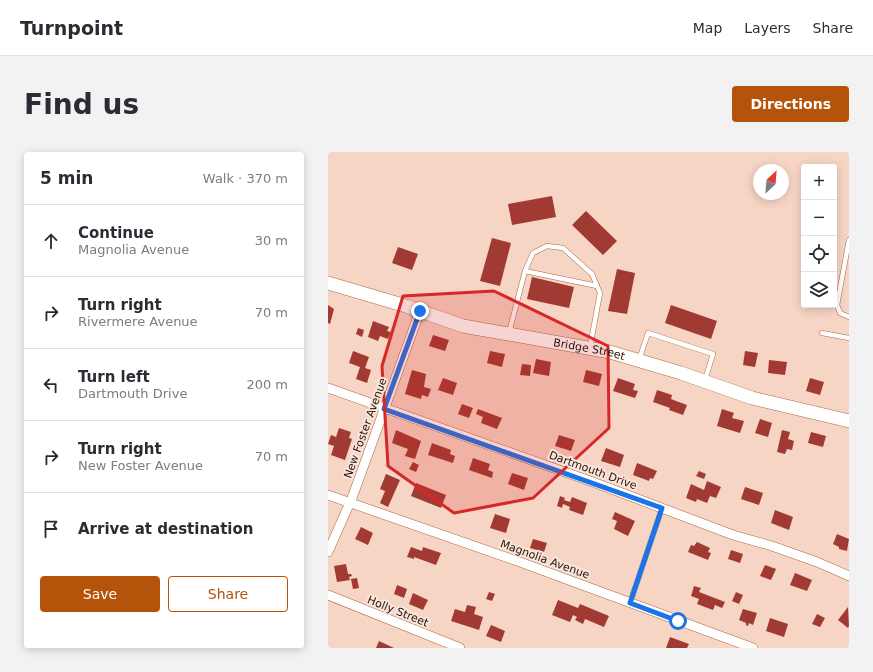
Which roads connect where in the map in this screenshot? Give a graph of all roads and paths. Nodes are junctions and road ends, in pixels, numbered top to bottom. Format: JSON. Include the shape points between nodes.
{"nodes":[{"id":1,"x":849,"y":240,"type":"edge"},
{"id":2,"x":525,"y":271,"type":"junction"},
{"id":3,"x":328,"y":283,"type":"edge"},
{"id":4,"x":597,"y":286,"type":"junction"},
{"id":5,"x":420,"y":311,"type":"junction"},
{"id":6,"x":849,"y":316,"type":"edge"},
{"id":7,"x":822,"y":332,"type":"dead end"},
{"id":8,"x":509,"y":334,"type":"junction"},
{"id":9,"x":849,"y":338,"type":"edge"},
{"id":10,"x":590,"y":349,"type":"junction"},
{"id":11,"x":639,"y":361,"type":"junction"},
{"id":12,"x":704,"y":382,"type":"junction"},
{"id":13,"x":328,"y":388,"type":"edge"},
{"id":14,"x":384,"y":409,"type":"junction"},
{"id":15,"x":849,"y":421,"type":"edge"},
{"id":16,"x":328,"y":495,"type":"edge"},
{"id":17,"x":350,"y":502,"type":"junction"},
{"id":18,"x":662,"y":508,"type":"junction"},
{"id":19,"x":328,"y":552,"type":"edge"},
{"id":20,"x":849,"y":576,"type":"edge"},
{"id":21,"x":328,"y":595,"type":"edge"},
{"id":22,"x":630,"y":603,"type":"junction"},
{"id":23,"x":460,"y":648,"type":"edge"},
{"id":24,"x":753,"y":648,"type":"edge"}],
"edges":[{"from":1,"to":6,"type":"lane","via":[[837,305],[840,313]]},
{"from":2,"to":4,"type":"lane"},
{"from":2,"to":4,"type":"lane","via":[[532,253],[547,246],[563,248],[592,274]]},
{"from":2,"to":8,"type":"lane"},
{"from":3,"to":5,"type":"main road","name":"Bridge Street"},
{"from":4,"to":10,"type":"lane","via":[[600,293]]},
{"from":5,"to":8,"type":"main road","name":"Bridge Street","via":[[463,326]]},
{"from":5,"to":14,"type":"street","name":"New Foster Avenue"},
{"from":7,"to":9,"type":"lane"},
{"from":8,"to":10,"type":"main road","name":"Bridge Street"},
{"from":10,"to":11,"type":"main road","name":"Bridge Street"},
{"from":11,"to":12,"type":"main road","name":"Bridge Street"},
{"from":11,"to":12,"type":"lane","via":[[648,333],[714,354]]},
{"from":12,"to":15,"type":"main road","name":"Bridge Street","via":[[752,398]]},
{"from":13,"to":14,"type":"street","name":"Dartmouth Drive"},
{"from":14,"to":17,"type":"street","name":"New Foster Avenue"},
{"from":14,"to":18,"type":"street","name":"Dartmouth Drive"},
{"from":16,"to":17,"type":"street","name":"Magnolia Avenue"},
{"from":17,"to":19,"type":"street","name":"New Foster Avenue"},
{"from":17,"to":22,"type":"street","name":"Magnolia Avenue"},
{"from":18,"to":20,"type":"street","name":"Dartmouth Drive","via":[[733,535],[817,562]]},
{"from":18,"to":22,"type":"lane"},
{"from":21,"to":23,"type":"street","name":"Holly Street"},
{"from":22,"to":24,"type":"street","name":"Magnolia Avenue"}]}
